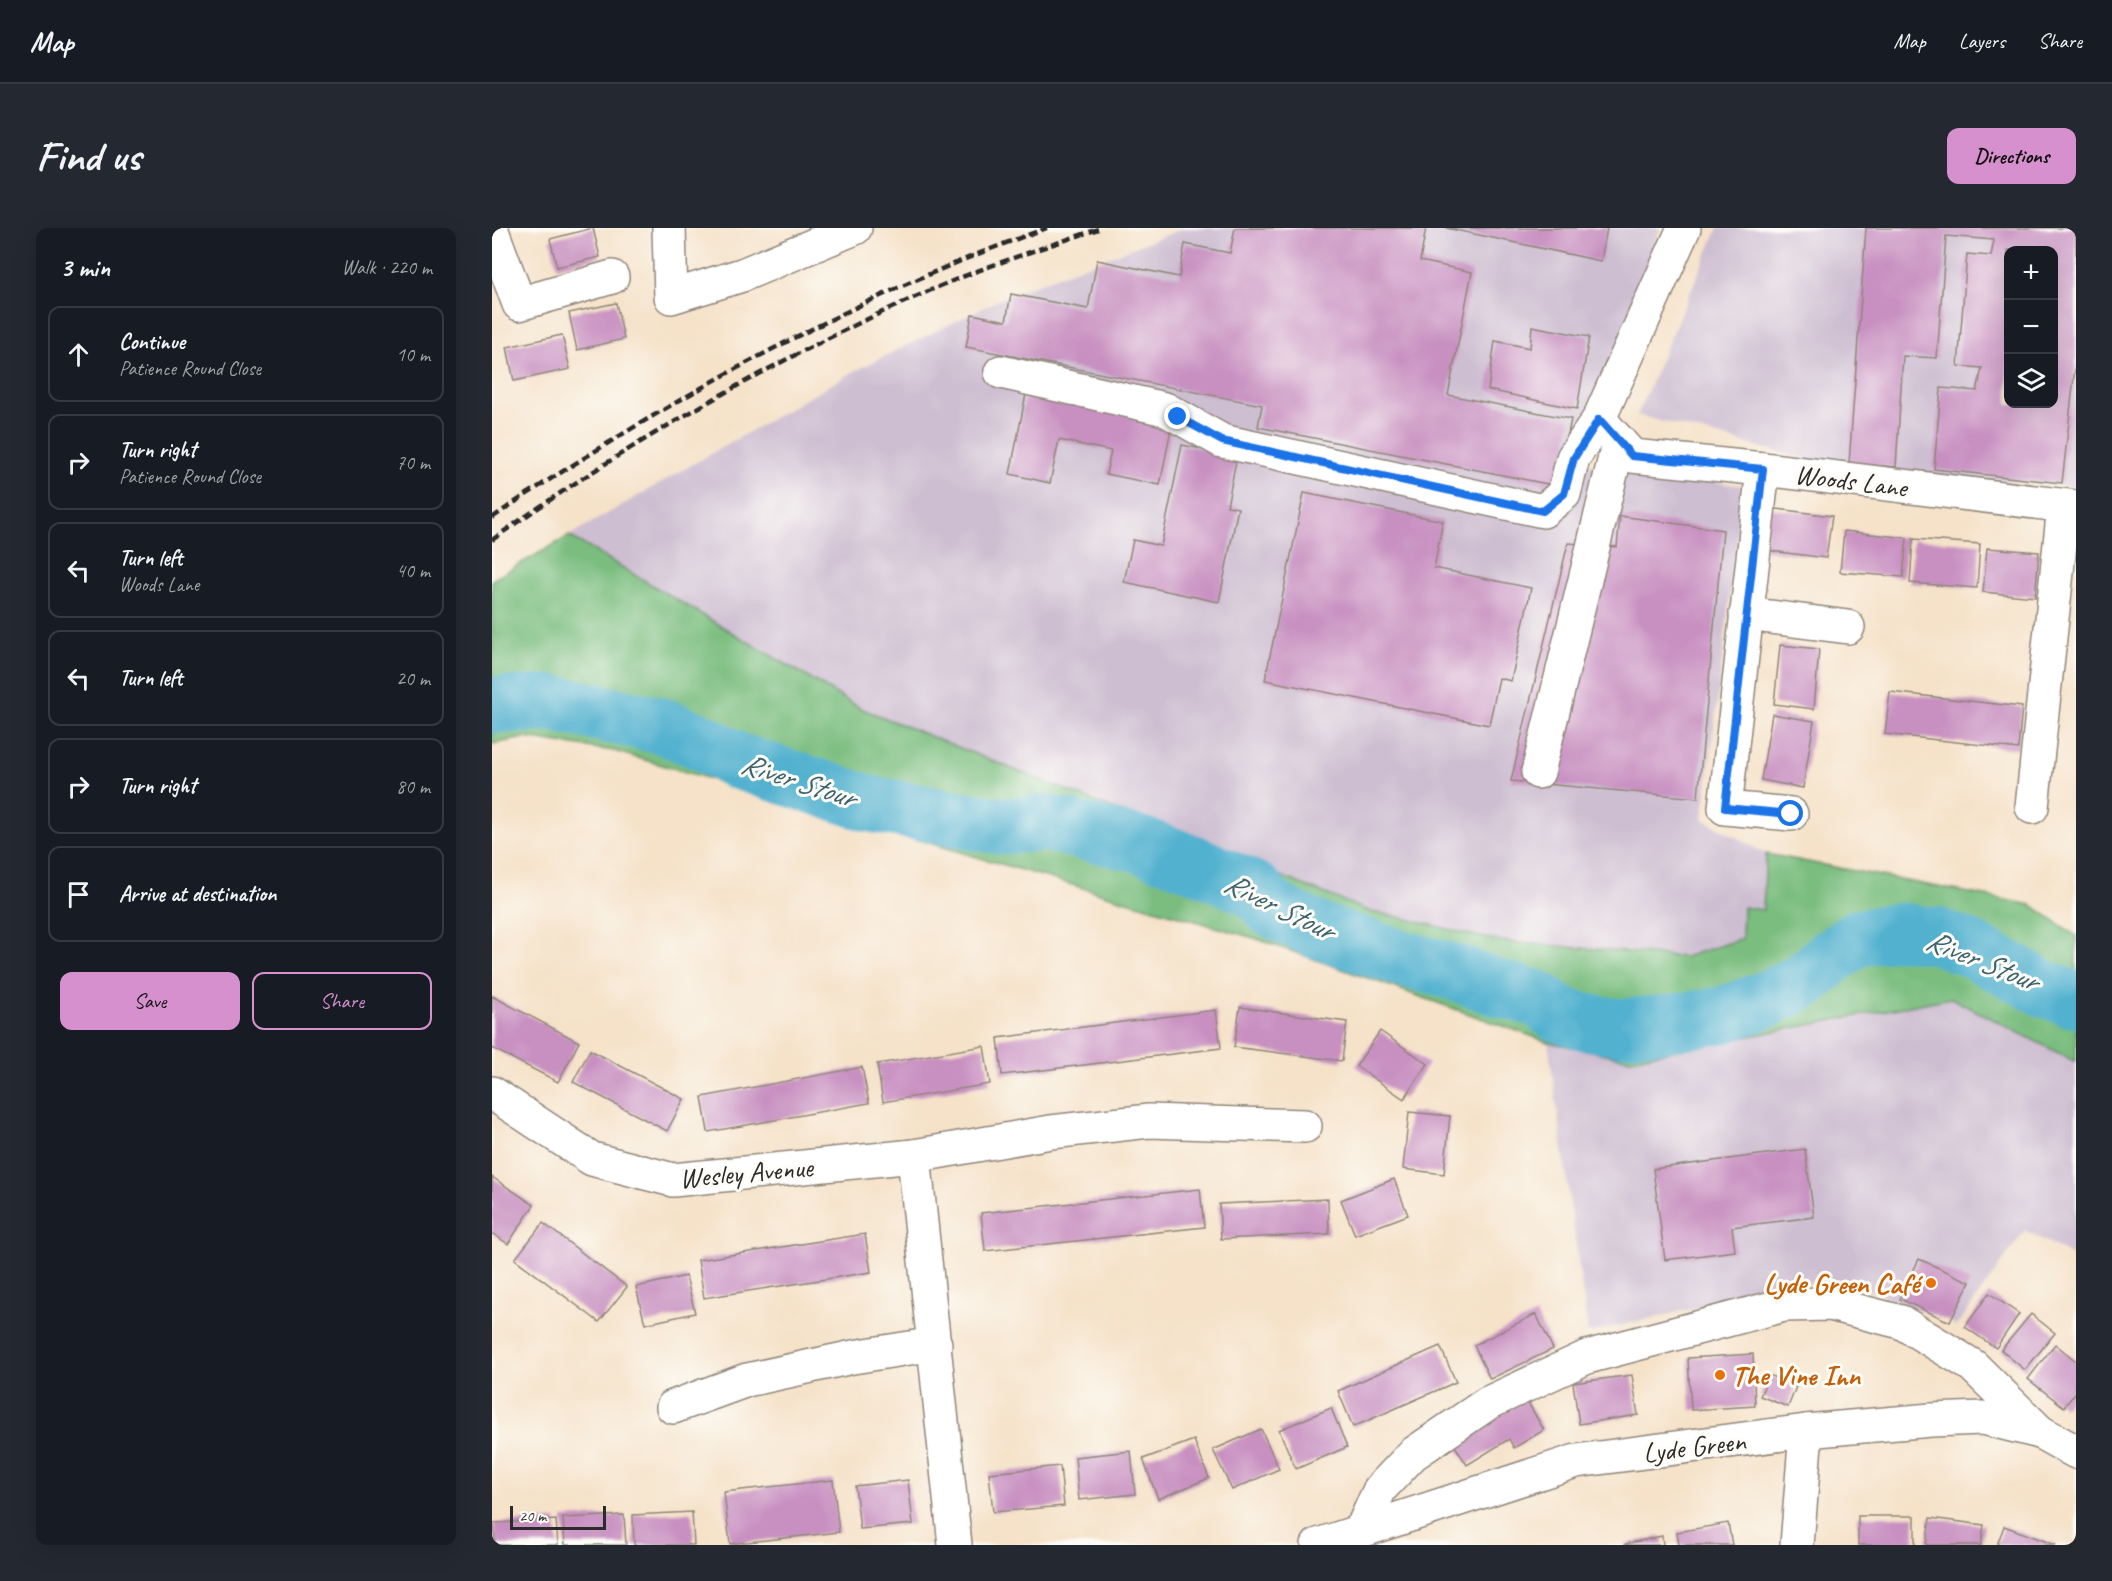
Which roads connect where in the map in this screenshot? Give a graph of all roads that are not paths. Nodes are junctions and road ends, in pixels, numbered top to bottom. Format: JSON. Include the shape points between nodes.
{"nodes":[{"id":1,"x":669,"y":228,"type":"edge"},
{"id":2,"x":855,"y":228,"type":"edge"},
{"id":3,"x":1684,"y":228,"type":"edge"},
{"id":4,"x":496,"y":244,"type":"edge"},
{"id":5,"x":612,"y":277,"type":"dead end"},
{"id":6,"x":1001,"y":372,"type":"dead end"},
{"id":7,"x":1609,"y":430,"type":"junction"},
{"id":8,"x":1763,"y":469,"type":"junction"},
{"id":9,"x":2070,"y":507,"type":"edge"},
{"id":10,"x":1746,"y":614,"type":"junction"},
{"id":11,"x":1848,"y":627,"type":"dead end"},
{"id":12,"x":1538,"y":772,"type":"dead end"},
{"id":13,"x":2032,"y":807,"type":"dead end"},
{"id":14,"x":1791,"y":814,"type":"dead end"},
{"id":15,"x":492,"y":1093,"type":"edge"},
{"id":16,"x":1305,"y":1126,"type":"dead end"},
{"id":17,"x":914,"y":1156,"type":"junction"},
{"id":18,"x":935,"y":1344,"type":"junction"},
{"id":19,"x":673,"y":1407,"type":"dead end"},
{"id":20,"x":1806,"y":1431,"type":"junction"},
{"id":21,"x":2040,"y":1432,"type":"junction"},
{"id":22,"x":2076,"y":1452,"type":"edge"},
{"id":23,"x":1361,"y":1531,"type":"junction"},
{"id":24,"x":955,"y":1545,"type":"edge"},
{"id":25,"x":1318,"y":1545,"type":"edge"},
{"id":26,"x":1797,"y":1545,"type":"edge"}],
"edges":[{"from":1,"to":2,"type":"street","via":[[671,297],[742,275]]},
{"from":3,"to":7,"type":"street"},
{"from":4,"to":5,"type":"street","via":[[519,304]]},
{"from":6,"to":7,"type":"street","via":[[1165,409],[1222,441],[1543,511],[1564,494],[1574,458]]},
{"from":7,"to":8,"type":"street","name":"Woods Lane","via":[[1632,456]]},
{"from":7,"to":12,"type":"street"},
{"from":8,"to":9,"type":"street","name":"Woods Lane"},
{"from":8,"to":10,"type":"street"},
{"from":9,"to":13,"type":"street"},
{"from":10,"to":11,"type":"street"},
{"from":10,"to":14,"type":"street","via":[[1725,808]]},
{"from":15,"to":17,"type":"street","name":"Wesley Avenue","via":[[592,1159],[673,1180]]},
{"from":16,"to":17,"type":"street","name":"Wesley Avenue","via":[[1149,1121],[1051,1132]]},
{"from":17,"to":18,"type":"street"},
{"from":18,"to":19,"type":"street","via":[[747,1380]]},
{"from":18,"to":24,"type":"street"},
{"from":20,"to":21,"type":"street","name":"Lyde Green","via":[[1983,1418]]},
{"from":20,"to":23,"type":"street","name":"Lyde Green","via":[[1576,1461]]},
{"from":20,"to":26,"type":"street"},
{"from":21,"to":22,"type":"street","name":"Lyde Green"},
{"from":21,"to":23,"type":"street","via":[[1973,1366],[1901,1322],[1830,1304],[1784,1305],[1587,1357],[1488,1402],[1413,1454],[1380,1489]]},
{"from":23,"to":25,"type":"street","name":"Lyde Green"}]}
